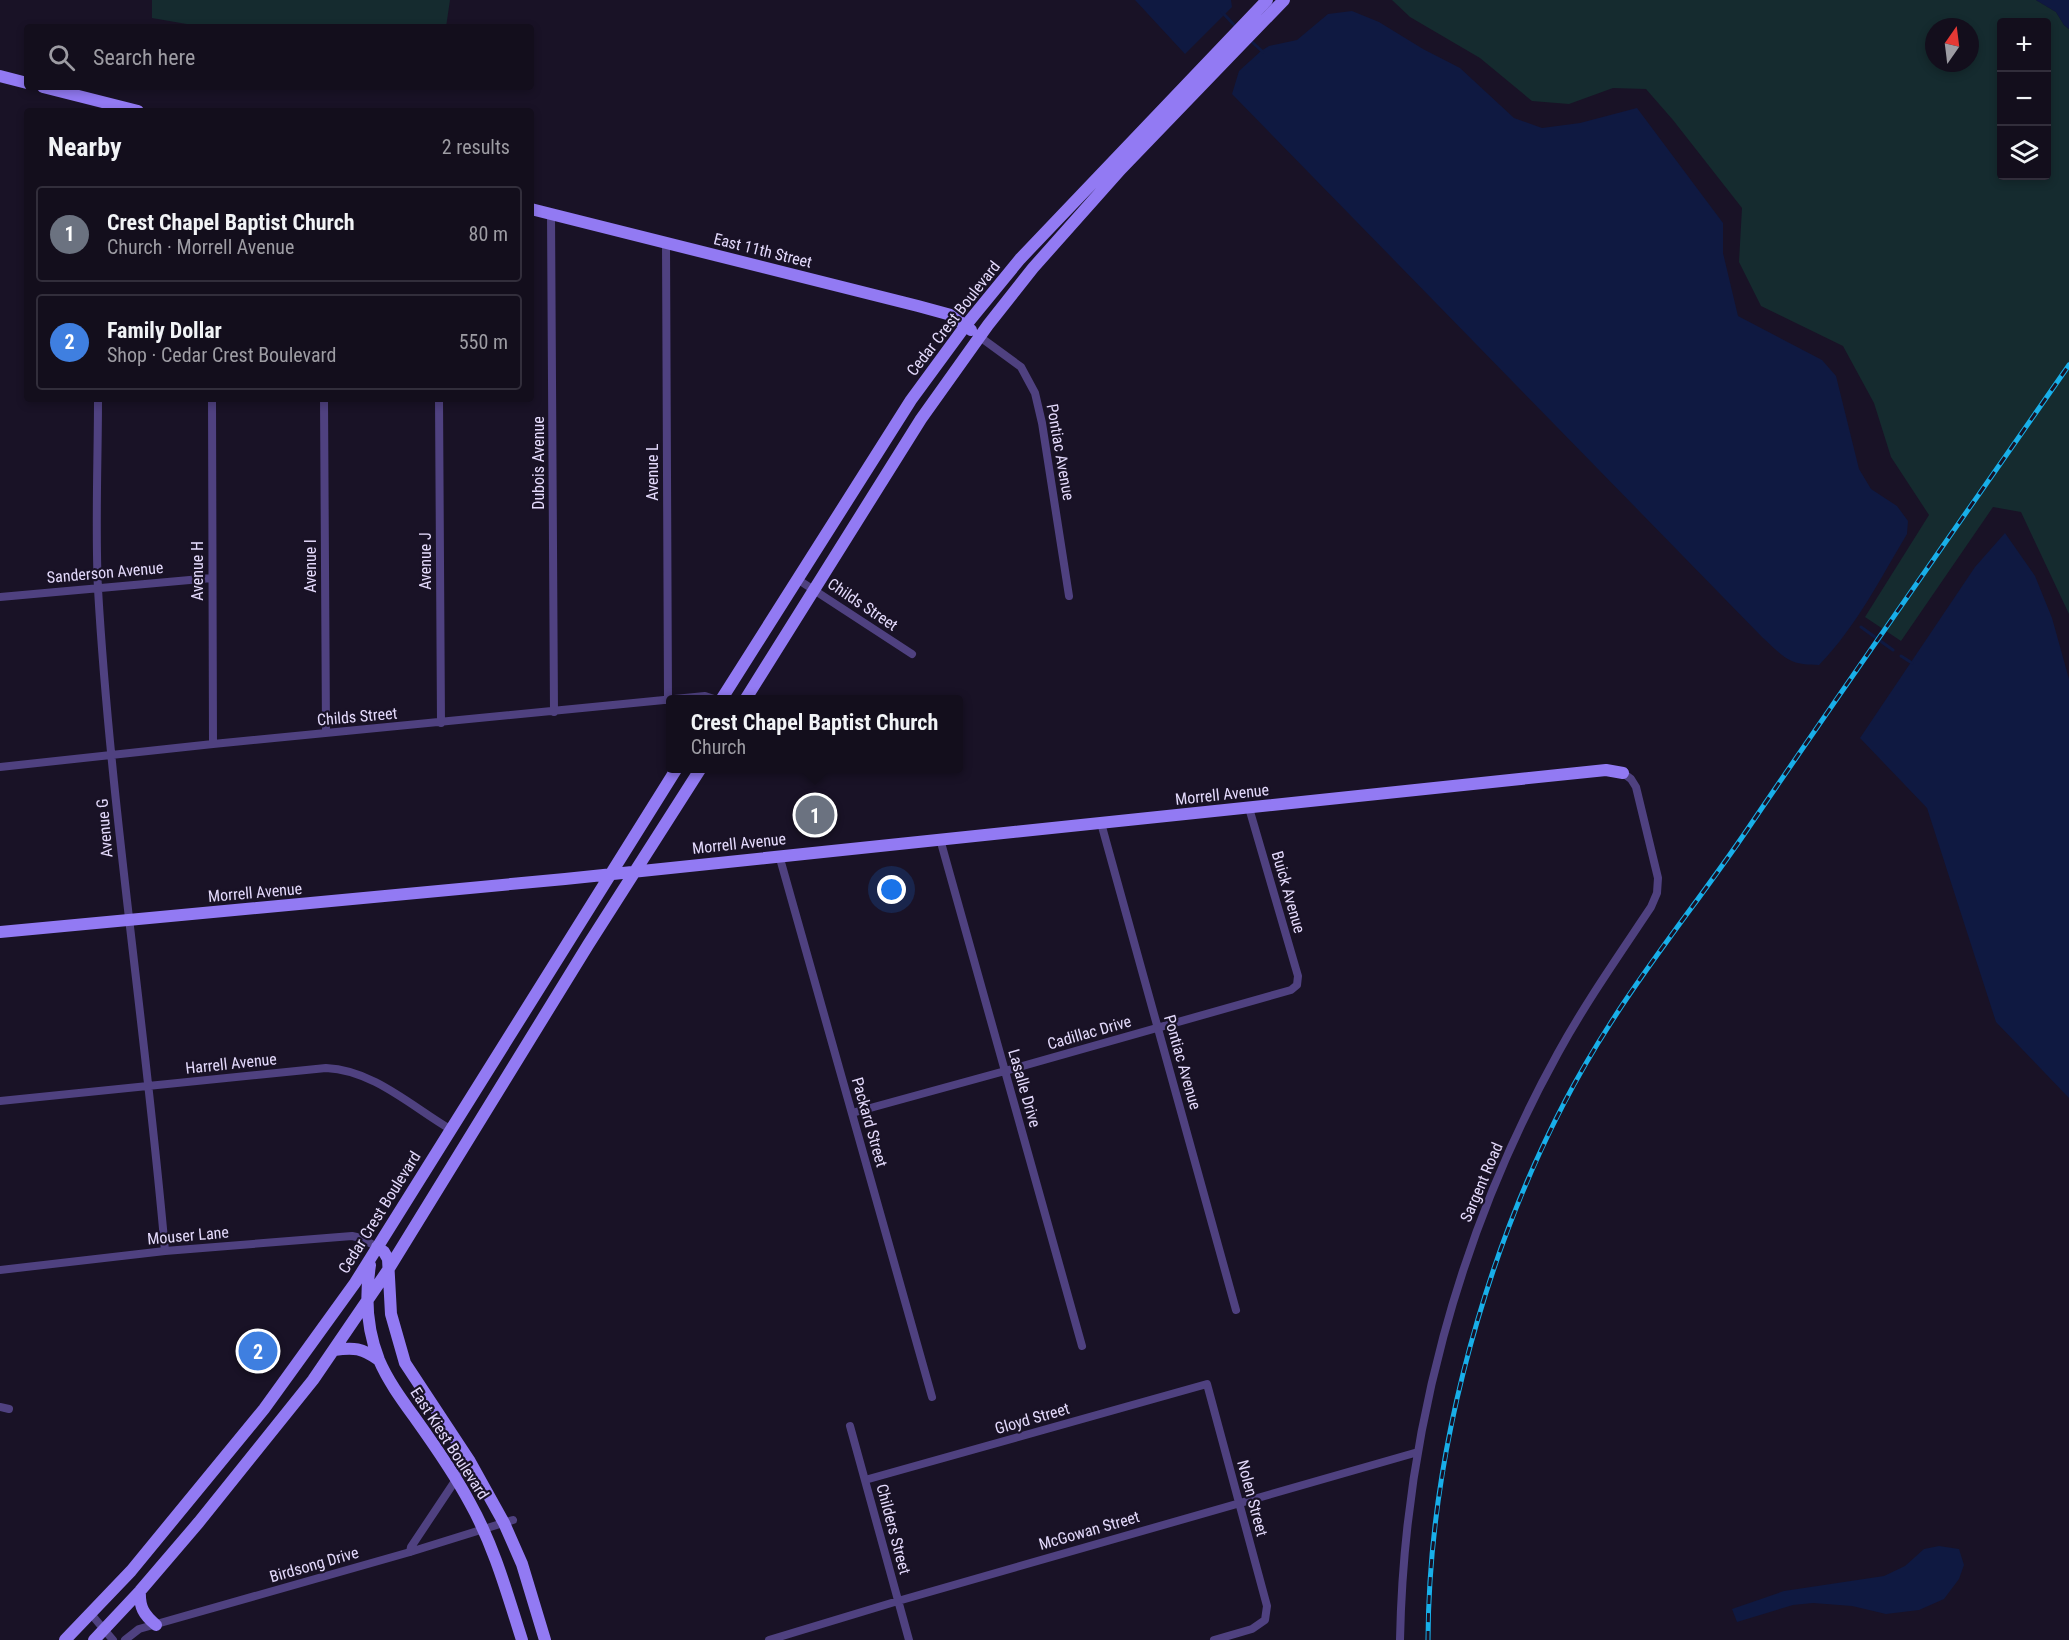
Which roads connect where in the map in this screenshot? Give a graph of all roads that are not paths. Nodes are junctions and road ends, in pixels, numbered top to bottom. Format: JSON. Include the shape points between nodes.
{"nodes":[{"id":1,"x":1267,"y":0,"type":"edge"},
{"id":2,"x":1284,"y":0,"type":"edge"},
{"id":3,"x":0,"y":76,"type":"edge"},
{"id":4,"x":24,"y":82,"type":"edge"},
{"id":5,"x":52,"y":90,"type":"edge"},
{"id":6,"x":97,"y":106,"type":"edge"},
{"id":7,"x":113,"y":108,"type":"edge"},
{"id":8,"x":1117,"y":165,"type":"junction"},
{"id":9,"x":534,"y":210,"type":"edge"},
{"id":10,"x":551,"y":214,"type":"junction"},
{"id":11,"x":666,"y":244,"type":"junction"},
{"id":12,"x":966,"y":325,"type":"junction"},
{"id":13,"x":980,"y":337,"type":"junction"},
{"id":14,"x":98,"y":402,"type":"edge"},
{"id":15,"x":212,"y":402,"type":"edge"},
{"id":16,"x":324,"y":402,"type":"edge"},
{"id":17,"x":439,"y":402,"type":"edge"},
{"id":18,"x":212,"y":578,"type":"junction"},
{"id":19,"x":797,"y":579,"type":"junction"},
{"id":20,"x":98,"y":587,"type":"junction"},
{"id":21,"x":815,"y":590,"type":"junction"},
{"id":22,"x":1070,"y":596,"type":"dead end"},
{"id":23,"x":0,"y":597,"type":"edge"},
{"id":24,"x":912,"y":654,"type":"dead end"},
{"id":25,"x":668,"y":695,"type":"edge"},
{"id":26,"x":722,"y":695,"type":"edge"},
{"id":27,"x":748,"y":695,"type":"edge"},
{"id":28,"x":666,"y":700,"type":"edge"},
{"id":29,"x":554,"y":712,"type":"junction"},
{"id":30,"x":441,"y":723,"type":"junction"},
{"id":31,"x":326,"y":733,"type":"junction"},
{"id":32,"x":213,"y":744,"type":"junction"},
{"id":33,"x":112,"y":755,"type":"junction"},
{"id":34,"x":0,"y":767,"type":"edge"},
{"id":35,"x":674,"y":773,"type":"edge"},
{"id":36,"x":698,"y":773,"type":"edge"},
{"id":37,"x":1623,"y":773,"type":"joint"},
{"id":38,"x":1249,"y":808,"type":"junction"},
{"id":39,"x":1101,"y":823,"type":"junction"},
{"id":40,"x":940,"y":839,"type":"junction"},
{"id":41,"x":779,"y":855,"type":"junction"},
{"id":42,"x":638,"y":870,"type":"junction"},
{"id":43,"x":610,"y":874,"type":"junction"},
{"id":44,"x":130,"y":921,"type":"junction"},
{"id":45,"x":0,"y":932,"type":"edge"},
{"id":46,"x":1297,"y":985,"type":"joint"},
{"id":47,"x":1158,"y":1027,"type":"junction"},
{"id":48,"x":1005,"y":1071,"type":"junction"},
{"id":49,"x":148,"y":1086,"type":"junction"},
{"id":50,"x":0,"y":1101,"type":"edge"},
{"id":51,"x":852,"y":1113,"type":"junction"},
{"id":52,"x":450,"y":1129,"type":"junction"},
{"id":53,"x":468,"y":1141,"type":"junction"},
{"id":54,"x":377,"y":1247,"type":"junction"},
{"id":55,"x":165,"y":1251,"type":"junction"},
{"id":56,"x":370,"y":1261,"type":"junction"},
{"id":57,"x":0,"y":1270,"type":"edge"},
{"id":58,"x":388,"y":1270,"type":"junction"},
{"id":59,"x":367,"y":1301,"type":"junction"},
{"id":60,"x":1236,"y":1310,"type":"dead end"},
{"id":61,"x":1082,"y":1346,"type":"dead end"},
{"id":62,"x":334,"y":1350,"type":"junction"},
{"id":63,"x":379,"y":1360,"type":"junction"},
{"id":64,"x":295,"y":1367,"type":"junction"},
{"id":65,"x":312,"y":1380,"type":"junction"},
{"id":66,"x":1206,"y":1384,"type":"joint"},
{"id":67,"x":932,"y":1397,"type":"dead end"},
{"id":68,"x":264,"y":1409,"type":"junction"},
{"id":69,"x":279,"y":1421,"type":"junction"},
{"id":70,"x":850,"y":1426,"type":"dead end"},
{"id":71,"x":1418,"y":1452,"type":"junction"},
{"id":72,"x":469,"y":1460,"type":"junction"},
{"id":73,"x":456,"y":1479,"type":"junction"},
{"id":74,"x":865,"y":1480,"type":"junction"},
{"id":75,"x":1239,"y":1503,"type":"junction"},
{"id":76,"x":508,"y":1521,"type":"junction"},
{"id":77,"x":483,"y":1530,"type":"junction"},
{"id":78,"x":410,"y":1552,"type":"junction"},
{"id":79,"x":140,"y":1591,"type":"junction"},
{"id":80,"x":898,"y":1601,"type":"junction"},
{"id":81,"x":91,"y":1614,"type":"junction"},
{"id":82,"x":156,"y":1625,"type":"junction"},
{"id":83,"x":104,"y":1628,"type":"junction"},
{"id":84,"x":65,"y":1640,"type":"edge"},
{"id":85,"x":94,"y":1640,"type":"edge"},
{"id":86,"x":113,"y":1640,"type":"edge"},
{"id":87,"x":125,"y":1640,"type":"edge"},
{"id":88,"x":522,"y":1640,"type":"edge"},
{"id":89,"x":545,"y":1640,"type":"edge"},
{"id":90,"x":769,"y":1640,"type":"edge"},
{"id":91,"x":909,"y":1640,"type":"edge"},
{"id":92,"x":1214,"y":1640,"type":"edge"},
{"id":93,"x":1400,"y":1640,"type":"edge"}],
"edges":[{"from":1,"to":8,"type":"main road","name":"Cedar Crest Boulevard"},
{"from":2,"to":8,"type":"main road","name":"Cedar Crest Boulevard"},
{"from":3,"to":4,"type":"main road"},
{"from":5,"to":6,"type":"main road"},
{"from":6,"to":7,"type":"main road"},
{"from":8,"to":12,"type":"main road","name":"Cedar Crest Boulevard","via":[[1020,259]]},
{"from":8,"to":13,"type":"main road","name":"Cedar Crest Boulevard"},
{"from":9,"to":10,"type":"main road","name":"East 11th Street"},
{"from":10,"to":11,"type":"main road","name":"East 11th Street"},
{"from":10,"to":29,"type":"street","name":"Dubois Avenue"},
{"from":11,"to":12,"type":"main road","name":"East 11th Street","via":[[918,306],[951,315]]},
{"from":11,"to":25,"type":"street","name":"Avenue L"},
{"from":12,"to":13,"type":"main road","name":"East 11th Street"},
{"from":12,"to":19,"type":"main road","name":"Cedar Crest Boulevard","via":[[911,400]]},
{"from":13,"to":21,"type":"main road","name":"Cedar Crest Boulevard","via":[[921,419]]},
{"from":13,"to":22,"type":"street","name":"Pontiac Avenue","via":[[1021,367],[1035,393]]},
{"from":14,"to":20,"type":"street","name":"Avenue G"},
{"from":15,"to":18,"type":"street","name":"Avenue H"},
{"from":16,"to":31,"type":"street","name":"Avenue I"},
{"from":17,"to":30,"type":"street","name":"Avenue J"},
{"from":18,"to":20,"type":"street","name":"Sanderson Avenue"},
{"from":18,"to":32,"type":"street","name":"Avenue H"},
{"from":19,"to":21,"type":"street","name":"Childs Street"},
{"from":19,"to":26,"type":"main road","name":"Cedar Crest Boulevard"},
{"from":20,"to":23,"type":"street","name":"Sanderson Avenue"},
{"from":20,"to":33,"type":"street","name":"Avenue G"},
{"from":21,"to":24,"type":"street","name":"Childs Street"},
{"from":21,"to":27,"type":"main road","name":"Cedar Crest Boulevard"},
{"from":28,"to":29,"type":"street","name":"Childs Street"},
{"from":29,"to":30,"type":"street","name":"Childs Street"},
{"from":30,"to":31,"type":"street","name":"Childs Street"},
{"from":31,"to":32,"type":"street","name":"Childs Street"},
{"from":32,"to":33,"type":"street","name":"Childs Street"},
{"from":33,"to":34,"type":"street","name":"Childs Street"},
{"from":33,"to":44,"type":"street","name":"Avenue G"},
{"from":35,"to":43,"type":"main road","name":"Cedar Crest Boulevard"},
{"from":36,"to":42,"type":"main road"},
{"from":37,"to":38,"type":"main road","name":"Morrell Avenue","via":[[1606,770]]},
{"from":37,"to":71,"type":"street","name":"Sargent Road","via":[[1636,788],[1656,865],[1658,892],[1558,1053],[1483,1211],[1448,1319]]},
{"from":38,"to":39,"type":"main road","name":"Morrell Avenue"},
{"from":38,"to":46,"type":"street","name":"Buick Avenue","via":[[1298,976]]},
{"from":39,"to":40,"type":"main road","name":"Morrell Avenue"},
{"from":39,"to":47,"type":"street","name":"Pontiac Avenue"},
{"from":40,"to":41,"type":"main road","name":"Morrell Avenue"},
{"from":40,"to":48,"type":"street","name":"Lasalle Drive"},
{"from":41,"to":42,"type":"main road","name":"Morrell Avenue"},
{"from":41,"to":51,"type":"street","name":"Packard Street"},
{"from":42,"to":43,"type":"main road","name":"Morrell Avenue"},
{"from":42,"to":53,"type":"main road"},
{"from":43,"to":44,"type":"main road","name":"Morrell Avenue"},
{"from":43,"to":52,"type":"main road","name":"Cedar Crest Boulevard"},
{"from":44,"to":45,"type":"main road","name":"Morrell Avenue"},
{"from":44,"to":49,"type":"street","name":"Avenue G"},
{"from":46,"to":47,"type":"street","name":"Cadillac Drive","via":[[1291,990]]},
{"from":47,"to":48,"type":"street","name":"Cadillac Drive"},
{"from":47,"to":60,"type":"street","name":"Pontiac Avenue"},
{"from":48,"to":51,"type":"street","name":"Cadillac Drive"},
{"from":48,"to":61,"type":"street","name":"Lasalle Drive"},
{"from":49,"to":50,"type":"street","name":"Harrell Avenue"},
{"from":49,"to":52,"type":"street","name":"Harrell Avenue","via":[[341,1069],[366,1077]]},
{"from":49,"to":55,"type":"street","name":"Avenue G"},
{"from":51,"to":67,"type":"street","name":"Packard Street"},
{"from":52,"to":53,"type":"main road"},
{"from":52,"to":54,"type":"main road","name":"Cedar Crest Boulevard"},
{"from":53,"to":58,"type":"main road"},
{"from":54,"to":55,"type":"street","name":"Mouser Lane","via":[[352,1236]]},
{"from":54,"to":56,"type":"main road","name":"Cedar Crest Boulevard"},
{"from":54,"to":58,"type":"main road","via":[[388,1259]]},
{"from":55,"to":57,"type":"street","name":"Mouser Lane"},
{"from":56,"to":59,"type":"main road","name":"East Kiest Boulevard"},
{"from":56,"to":64,"type":"main road","name":"Cedar Crest Boulevard"},
{"from":58,"to":59,"type":"main road"},
{"from":58,"to":72,"type":"main road","name":"East Kiest Boulevard","via":[[391,1314],[405,1363]]},
{"from":59,"to":62,"type":"main road"},
{"from":59,"to":63,"type":"main road","name":"East Kiest Boulevard"},
{"from":62,"to":63,"type":"main road","via":[[365,1350]]},
{"from":62,"to":65,"type":"main road"},
{"from":63,"to":73,"type":"main road","name":"East Kiest Boulevard"},
{"from":64,"to":65,"type":"main road"},
{"from":64,"to":68,"type":"main road","name":"Cedar Crest Boulevard"},
{"from":65,"to":69,"type":"main road"},
{"from":66,"to":74,"type":"street","name":"Gloyd Street"},
{"from":66,"to":75,"type":"street","name":"Nolen Street"},
{"from":68,"to":69,"type":"main road"},
{"from":68,"to":81,"type":"main road","name":"Cedar Crest Boulevard"},
{"from":69,"to":79,"type":"main road"},
{"from":70,"to":74,"type":"street","name":"Childers Street"},
{"from":71,"to":75,"type":"street","name":"McGowan Street"},
{"from":71,"to":93,"type":"street","name":"Sargent Road","via":[[1401,1589]]},
{"from":72,"to":73,"type":"street"},
{"from":72,"to":76,"type":"main road","name":"East Kiest Boulevard"},
{"from":73,"to":77,"type":"main road","name":"East Kiest Boulevard"},
{"from":73,"to":78,"type":"street"},
{"from":74,"to":80,"type":"street","name":"Childers Street"},
{"from":75,"to":80,"type":"street","name":"McGowan Street"},
{"from":75,"to":92,"type":"street","name":"Nolen Street","via":[[1267,1606],[1265,1620],[1252,1629]]},
{"from":76,"to":77,"type":"street","name":"Birdsong Drive"},
{"from":76,"to":89,"type":"main road","name":"East Kiest Boulevard"},
{"from":77,"to":78,"type":"street","name":"Birdsong Drive"},
{"from":77,"to":88,"type":"main road","name":"East Kiest Boulevard","via":[[501,1570]]},
{"from":78,"to":82,"type":"street","name":"Birdsong Drive"},
{"from":79,"to":82,"type":"main road","via":[[143,1612]]},
{"from":79,"to":83,"type":"main road"},
{"from":80,"to":90,"type":"street","name":"McGowan Street"},
{"from":80,"to":91,"type":"street","name":"Childers Street"},
{"from":81,"to":83,"type":"street"},
{"from":81,"to":84,"type":"main road","name":"Cedar Crest Boulevard"},
{"from":82,"to":87,"type":"street","name":"Birdsong Drive","via":[[139,1629]]},
{"from":83,"to":85,"type":"main road"},
{"from":83,"to":86,"type":"street"}]}
